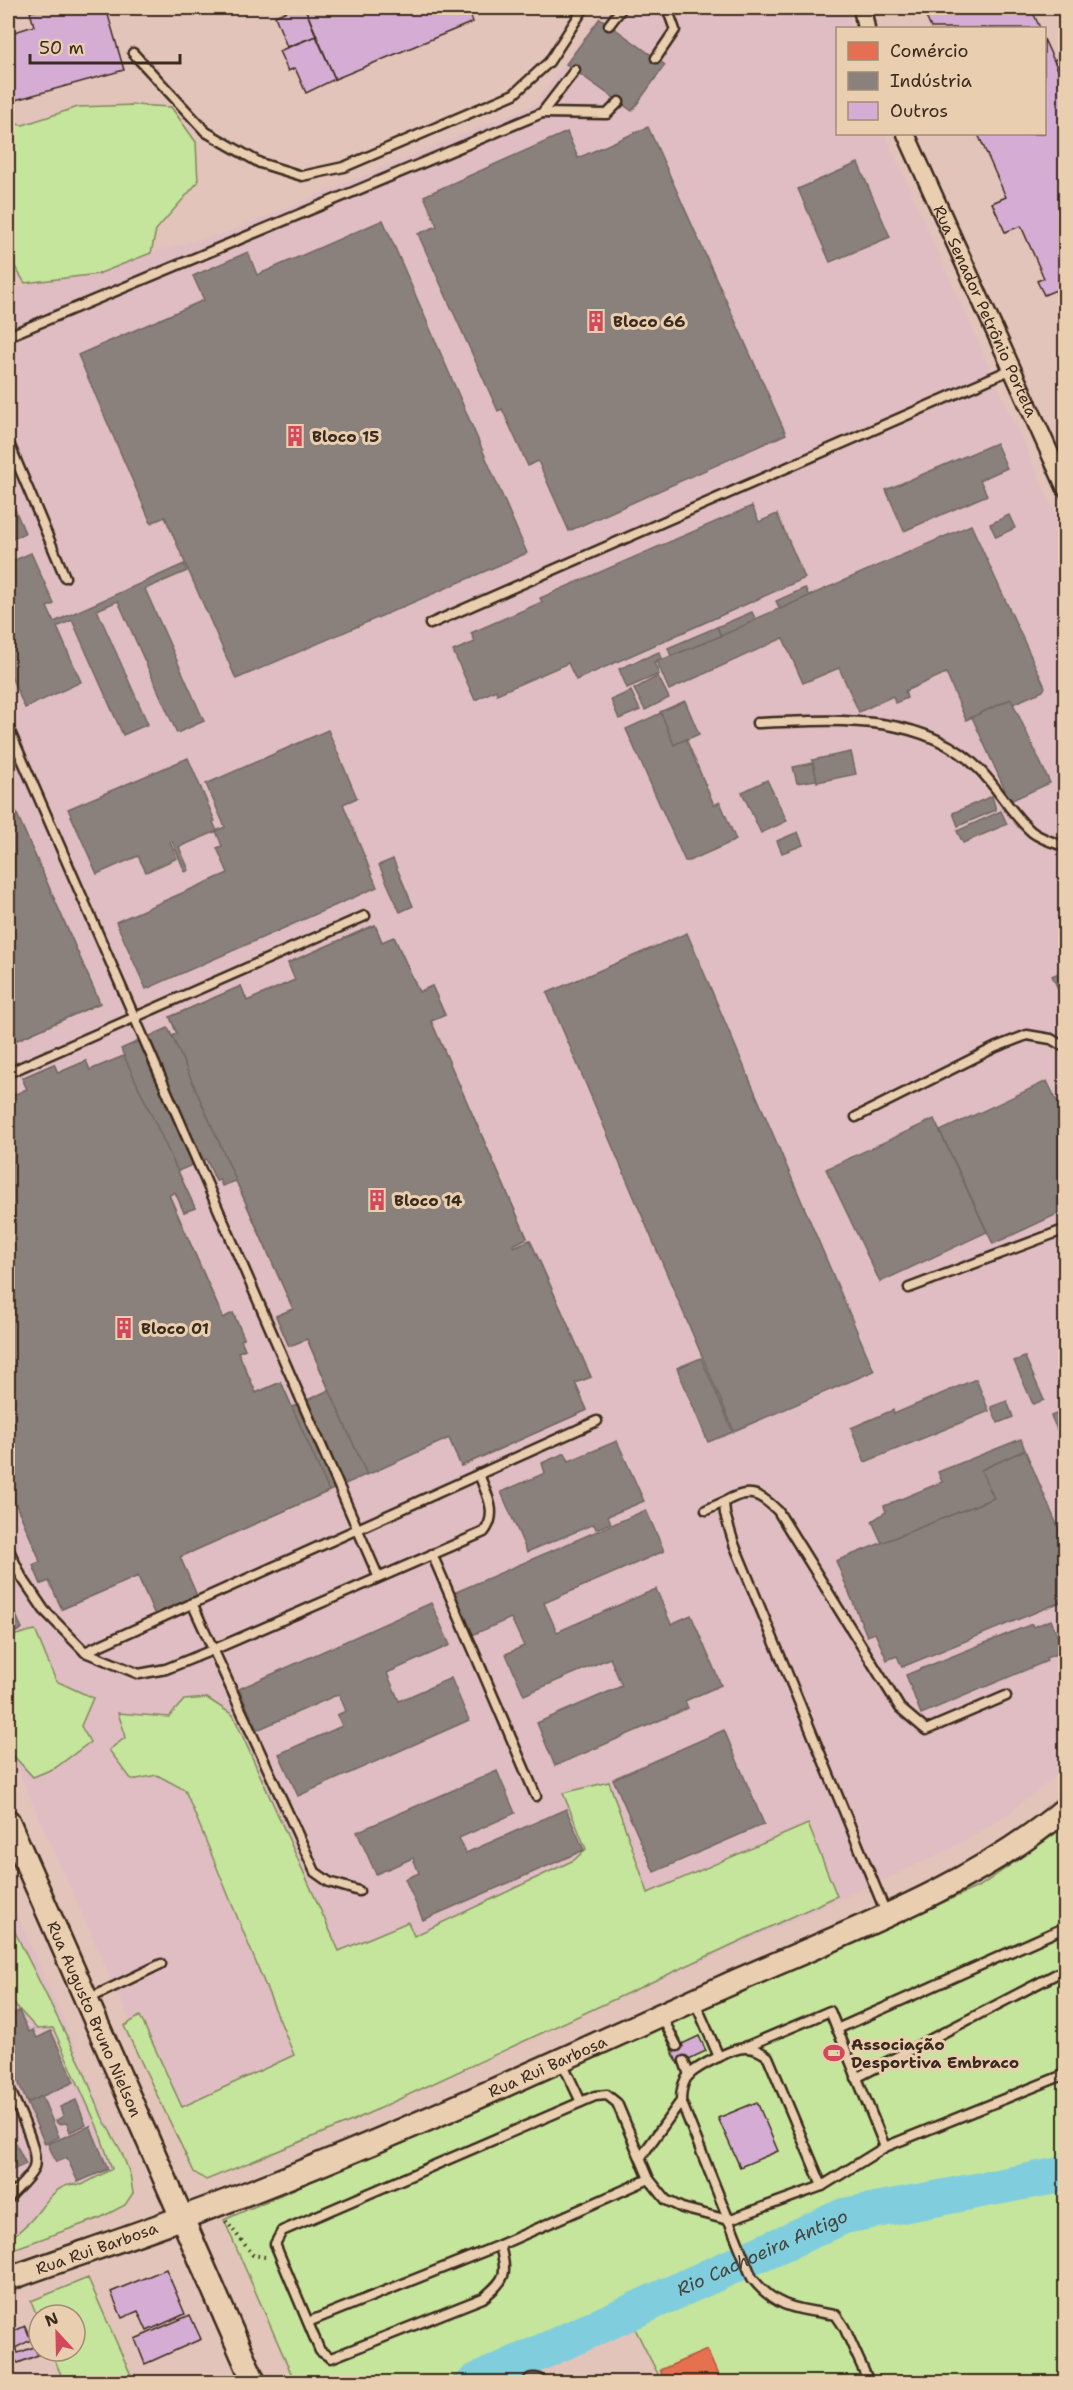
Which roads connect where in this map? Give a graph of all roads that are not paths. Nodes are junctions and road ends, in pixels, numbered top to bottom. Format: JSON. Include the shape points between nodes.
{"nodes":[{"id":1,"x":584,"y":8,"type":"edge"},
{"id":2,"x":622,"y":8,"type":"edge"},
{"id":3,"x":667,"y":8,"type":"edge"},
{"id":4,"x":862,"y":8,"type":"edge"},
{"id":5,"x":609,"y":25,"type":"dead end"},
{"id":6,"x":866,"y":27,"type":"edge"},
{"id":7,"x":133,"y":53,"type":"dead end"},
{"id":8,"x":656,"y":58,"type":"dead end"},
{"id":9,"x":575,"y":70,"type":"dead end"},
{"id":10,"x":619,"y":102,"type":"dead end"},
{"id":11,"x":542,"y":113,"type":"junction"},
{"id":12,"x":906,"y":135,"type":"edge"},
{"id":13,"x":8,"y":336,"type":"edge"},
{"id":14,"x":1012,"y":369,"type":"junction"},
{"id":15,"x":8,"y":441,"type":"edge"},
{"id":16,"x":1065,"y":489,"type":"edge"},
{"id":17,"x":65,"y":577,"type":"dead end"},
{"id":18,"x":430,"y":624,"type":"dead end"},
{"id":19,"x":757,"y":723,"type":"dead end"},
{"id":20,"x":8,"y":727,"type":"edge"},
{"id":21,"x":1065,"y":847,"type":"edge"},
{"id":22,"x":365,"y":916,"type":"dead end"},
{"id":23,"x":132,"y":1017,"type":"junction"},
{"id":24,"x":1065,"y":1048,"type":"edge"},
{"id":25,"x":8,"y":1073,"type":"edge"},
{"id":26,"x":856,"y":1117,"type":"dead end"},
{"id":27,"x":1065,"y":1229,"type":"edge"},
{"id":28,"x":909,"y":1288,"type":"dead end"},
{"id":29,"x":597,"y":1421,"type":"dead end"},
{"id":30,"x":479,"y":1474,"type":"junction"},
{"id":31,"x":724,"y":1502,"type":"junction"},
{"id":32,"x":706,"y":1509,"type":"dead end"},
{"id":33,"x":357,"y":1529,"type":"junction"},
{"id":34,"x":8,"y":1548,"type":"edge"},
{"id":35,"x":432,"y":1554,"type":"junction"},
{"id":36,"x":378,"y":1576,"type":"junction"},
{"id":37,"x":192,"y":1603,"type":"junction"},
{"id":38,"x":214,"y":1649,"type":"junction"},
{"id":39,"x":85,"y":1652,"type":"junction"},
{"id":40,"x":1006,"y":1696,"type":"dead end"},
{"id":41,"x":536,"y":1796,"type":"dead end"},
{"id":42,"x":1065,"y":1808,"type":"edge"},
{"id":43,"x":8,"y":1821,"type":"edge"},
{"id":44,"x":359,"y":1891,"type":"dead end"},
{"id":45,"x":886,"y":1914,"type":"junction"},
{"id":46,"x":1065,"y":1927,"type":"edge"},
{"id":47,"x":161,"y":1964,"type":"dead end"},
{"id":48,"x":1065,"y":1969,"type":"edge"},
{"id":49,"x":86,"y":2000,"type":"junction"},
{"id":50,"x":694,"y":2000,"type":"junction"},
{"id":51,"x":661,"y":2014,"type":"junction"},
{"id":52,"x":837,"y":2030,"type":"junction"},
{"id":53,"x":677,"y":2046,"type":"dead end"},
{"id":54,"x":745,"y":2047,"type":"junction"},
{"id":55,"x":719,"y":2057,"type":"junction"},
{"id":56,"x":560,"y":2059,"type":"junction"},
{"id":57,"x":684,"y":2061,"type":"dead end"},
{"id":58,"x":1065,"y":2074,"type":"edge"},
{"id":59,"x":689,"y":2075,"type":"junction"},
{"id":60,"x":856,"y":2078,"type":"junction"},
{"id":61,"x":8,"y":2085,"type":"edge"},
{"id":62,"x":681,"y":2101,"type":"junction"},
{"id":63,"x":581,"y":2102,"type":"junction"},
{"id":64,"x":885,"y":2147,"type":"junction"},
{"id":65,"x":641,"y":2157,"type":"junction"},
{"id":66,"x":649,"y":2179,"type":"junction"},
{"id":67,"x":822,"y":2186,"type":"junction"},
{"id":68,"x":8,"y":2199,"type":"edge"},
{"id":69,"x":181,"y":2218,"type":"junction"},
{"id":70,"x":728,"y":2220,"type":"junction"},
{"id":71,"x":500,"y":2245,"type":"junction"},
{"id":72,"x":8,"y":2279,"type":"edge"},
{"id":73,"x":308,"y":2322,"type":"junction"},
{"id":74,"x":254,"y":2382,"type":"edge"},
{"id":75,"x":869,"y":2382,"type":"edge"}],
"edges":[{"from":1,"to":7,"type":"lane","via":[[549,62],[514,94],[344,167],[302,176],[260,164],[206,132]]},
{"from":2,"to":5,"type":"lane"},
{"from":3,"to":8,"type":"lane","via":[[675,30]]},
{"from":4,"to":6,"type":"street"},
{"from":9,"to":11,"type":"lane"},
{"from":10,"to":11,"type":"lane","via":[[607,114]]},
{"from":11,"to":13,"type":"lane"},
{"from":12,"to":14,"type":"street","name":"Rua Senador Petrônio Portela"},
{"from":14,"to":16,"type":"street","name":"Rua Senador Petrônio Portela"},
{"from":14,"to":18,"type":"lane"},
{"from":15,"to":17,"type":"lane"},
{"from":19,"to":21,"type":"lane","via":[[844,720],[903,727],[951,747],[978,768],[1033,833]]},
{"from":20,"to":23,"type":"lane"},
{"from":22,"to":23,"type":"lane"},
{"from":23,"to":25,"type":"lane"},
{"from":23,"to":33,"type":"lane"},
{"from":24,"to":26,"type":"lane","via":[[1051,1039],[1027,1035]]},
{"from":27,"to":28,"type":"lane"},
{"from":29,"to":30,"type":"lane"},
{"from":30,"to":33,"type":"lane"},
{"from":30,"to":35,"type":"lane","via":[[492,1510],[492,1522],[484,1532]]},
{"from":31,"to":32,"type":"lane"},
{"from":31,"to":40,"type":"lane","via":[[738,1494],[756,1493],[778,1511],[900,1708],[916,1724],[926,1730]]},
{"from":31,"to":45,"type":"lane","via":[[734,1544]]},
{"from":33,"to":36,"type":"lane"},
{"from":33,"to":37,"type":"lane"},
{"from":34,"to":39,"type":"lane","via":[[44,1610]]},
{"from":35,"to":36,"type":"lane"},
{"from":35,"to":41,"type":"lane"},
{"from":36,"to":38,"type":"lane"},
{"from":37,"to":38,"type":"lane"},
{"from":37,"to":39,"type":"lane"},
{"from":38,"to":39,"type":"lane","via":[[166,1669],[140,1674]]},
{"from":38,"to":44,"type":"lane","via":[[315,1872],[329,1882]]},
{"from":42,"to":45,"type":"main road","name":"Rua Rui Barbosa","via":[[987,1863]]},
{"from":43,"to":49,"type":"main road","name":"Rua Augusto Bruno Nielson"},
{"from":45,"to":50,"type":"main road","name":"Rua Rui Barbosa"},
{"from":46,"to":52,"type":"lane"},
{"from":47,"to":49,"type":"lane"},
{"from":48,"to":60,"type":"lane"},
{"from":49,"to":69,"type":"main road","name":"Rua Augusto Bruno Nielson"},
{"from":50,"to":51,"type":"main road","name":"Rua Rui Barbosa"},
{"from":50,"to":55,"type":"lane"},
{"from":51,"to":53,"type":"lane"},
{"from":51,"to":56,"type":"main road","name":"Rua Rui Barbosa"},
{"from":52,"to":54,"type":"lane","via":[[830,2011]]},
{"from":52,"to":60,"type":"lane"},
{"from":54,"to":55,"type":"lane"},
{"from":54,"to":67,"type":"lane","via":[[768,2057]]},
{"from":55,"to":59,"type":"lane"},
{"from":56,"to":63,"type":"lane"},
{"from":56,"to":69,"type":"main road","name":"Rua Rui Barbosa","via":[[372,2143]]},
{"from":57,"to":59,"type":"lane"},
{"from":58,"to":64,"type":"lane"},
{"from":59,"to":62,"type":"lane"},
{"from":60,"to":64,"type":"lane"},
{"from":61,"to":68,"type":"lane","via":[[34,2149],[35,2162],[32,2172]]},
{"from":62,"to":65,"type":"lane"},
{"from":62,"to":70,"type":"lane"},
{"from":63,"to":65,"type":"lane","via":[[607,2095],[617,2103]]},
{"from":63,"to":73,"type":"lane","via":[[282,2231],[275,2244]]},
{"from":64,"to":67,"type":"lane"},
{"from":65,"to":66,"type":"lane"},
{"from":66,"to":70,"type":"lane","via":[[666,2200]]},
{"from":66,"to":71,"type":"lane"},
{"from":67,"to":70,"type":"lane"},
{"from":69,"to":72,"type":"main road","name":"Rua Rui Barbosa"},
{"from":69,"to":74,"type":"main road","name":"Rua Augusto Bruno Nielson"},
{"from":70,"to":75,"type":"lane","via":[[752,2278],[762,2291],[787,2307],[836,2315]]},
{"from":71,"to":73,"type":"lane"},
{"from":71,"to":73,"type":"lane","via":[[506,2268],[502,2281],[483,2298],[332,2358],[320,2350]]}]}
